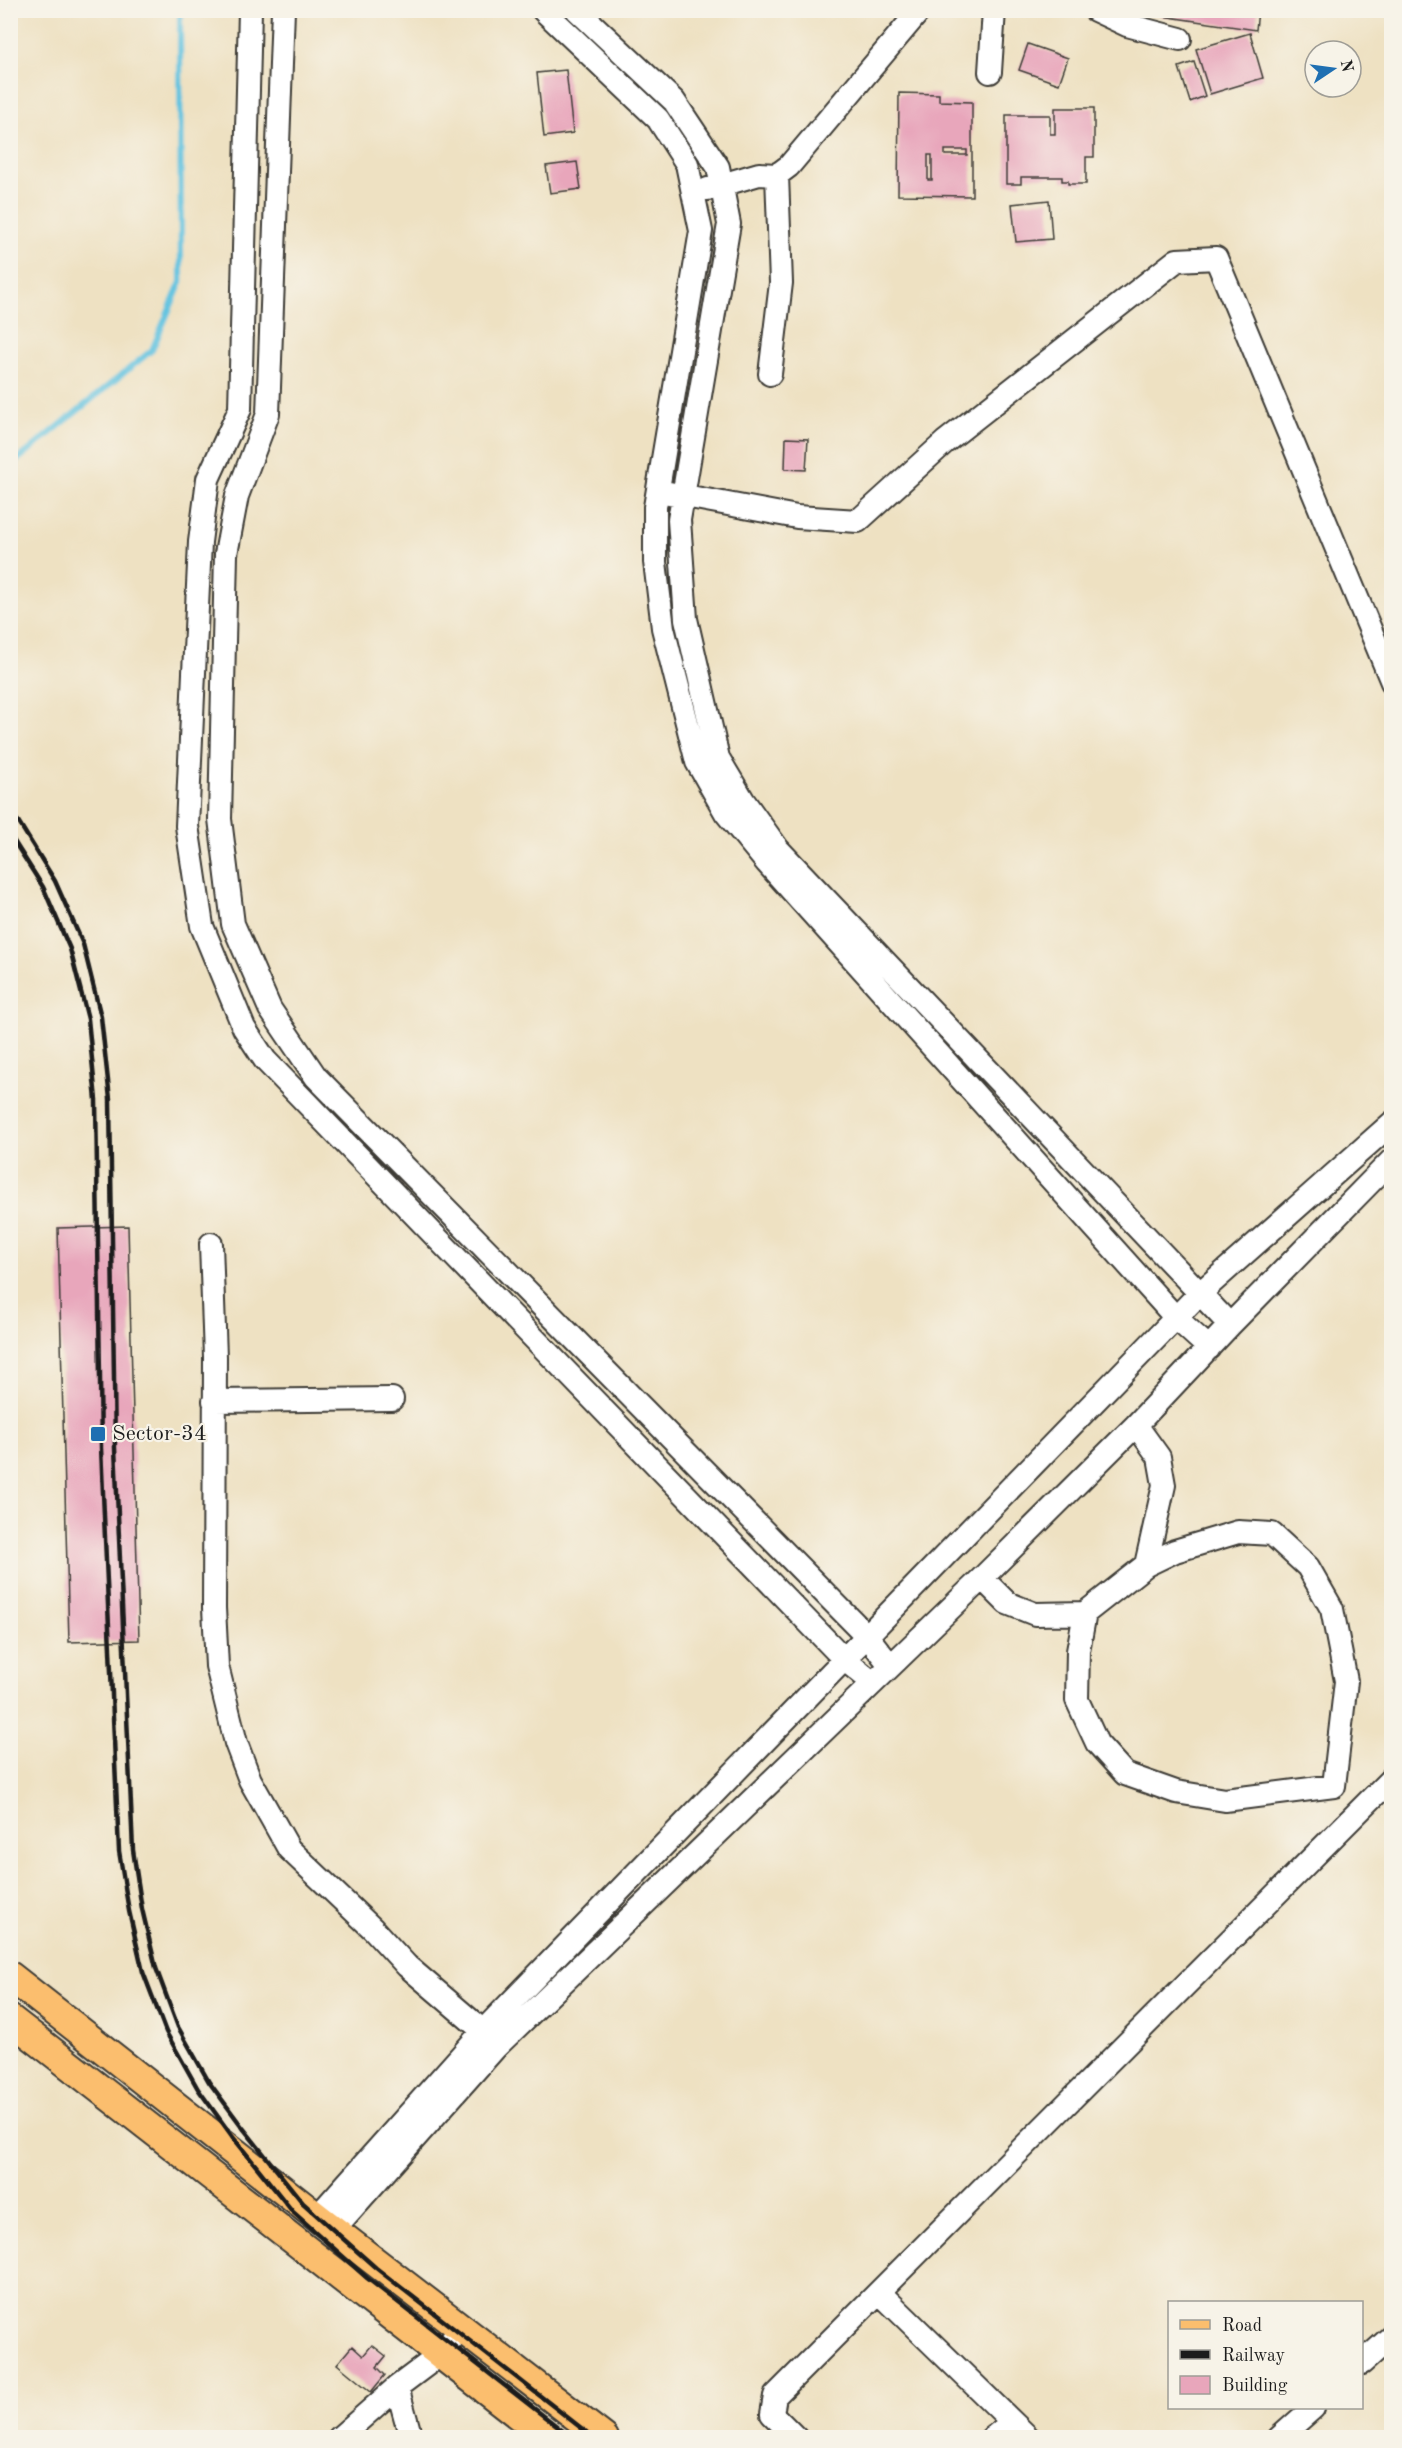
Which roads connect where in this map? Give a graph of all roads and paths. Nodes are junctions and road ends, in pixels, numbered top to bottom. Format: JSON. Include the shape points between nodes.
{"nodes":[{"id":1,"x":250,"y":10,"type":"edge"},
{"id":2,"x":283,"y":10,"type":"edge"},
{"id":3,"x":543,"y":10,"type":"edge"},
{"id":4,"x":577,"y":10,"type":"edge"},
{"id":5,"x":920,"y":10,"type":"edge"},
{"id":6,"x":994,"y":10,"type":"edge"},
{"id":7,"x":1095,"y":10,"type":"edge"},
{"id":8,"x":1180,"y":39,"type":"dead end"},
{"id":9,"x":990,"y":72,"type":"dead end"},
{"id":10,"x":777,"y":176,"type":"junction"},
{"id":11,"x":722,"y":186,"type":"junction"},
{"id":12,"x":693,"y":193,"type":"junction"},
{"id":13,"x":770,"y":374,"type":"dead end"},
{"id":14,"x":658,"y":490,"type":"junction"},
{"id":15,"x":683,"y":497,"type":"junction"},
{"id":16,"x":1392,"y":682,"type":"edge"},
{"id":17,"x":1392,"y":1123,"type":"edge"},
{"id":18,"x":1392,"y":1160,"type":"edge"},
{"id":19,"x":211,"y":1244,"type":"dead end"},
{"id":20,"x":1199,"y":1294,"type":"junction"},
{"id":21,"x":1176,"y":1318,"type":"junction"},
{"id":22,"x":1230,"y":1325,"type":"junction"},
{"id":23,"x":1209,"y":1348,"type":"junction"},
{"id":24,"x":392,"y":1399,"type":"dead end"},
{"id":25,"x":214,"y":1401,"type":"junction"},
{"id":26,"x":1136,"y":1425,"type":"junction"},
{"id":27,"x":1146,"y":1565,"type":"junction"},
{"id":28,"x":982,"y":1578,"type":"junction"},
{"id":29,"x":1085,"y":1612,"type":"junction"},
{"id":30,"x":868,"y":1637,"type":"junction"},
{"id":31,"x":845,"y":1660,"type":"junction"},
{"id":32,"x":890,"y":1665,"type":"junction"},
{"id":33,"x":873,"y":1682,"type":"junction"},
{"id":34,"x":1392,"y":1778,"type":"edge"},
{"id":35,"x":10,"y":1976,"type":"edge"},
{"id":36,"x":14,"y":2027,"type":"edge"},
{"id":37,"x":490,"y":2039,"type":"junction"},
{"id":38,"x":325,"y":2223,"type":"junction"},
{"id":39,"x":879,"y":2292,"type":"junction"},
{"id":40,"x":462,"y":2327,"type":"junction"},
{"id":41,"x":1392,"y":2336,"type":"edge"},
{"id":42,"x":441,"y":2354,"type":"junction"},
{"id":43,"x":1363,"y":2362,"type":"edge"},
{"id":44,"x":397,"y":2387,"type":"junction"},
{"id":45,"x":1311,"y":2409,"type":"edge"},
{"id":46,"x":1012,"y":2422,"type":"junction"},
{"id":47,"x":339,"y":2438,"type":"edge"},
{"id":48,"x":411,"y":2438,"type":"edge"},
{"id":49,"x":548,"y":2438,"type":"edge"},
{"id":50,"x":604,"y":2438,"type":"edge"},
{"id":51,"x":796,"y":2438,"type":"edge"},
{"id":52,"x":992,"y":2438,"type":"edge"},
{"id":53,"x":1029,"y":2438,"type":"edge"},
{"id":54,"x":1279,"y":2438,"type":"edge"}],
"edges":[{"from":1,"to":31,"type":"street","via":[[240,409],[208,480],[200,542],[187,826],[202,926],[244,1029],[265,1060]]},
{"from":2,"to":30,"type":"street","via":[[268,414],[237,496],[226,554],[220,819],[233,924],[270,1009],[316,1077]]},
{"from":3,"to":12,"type":"street","via":[[658,118],[687,164]]},
{"from":4,"to":11,"type":"street","via":[[674,101],[718,167]]},
{"from":5,"to":10,"type":"street"},
{"from":6,"to":9,"type":"street"},
{"from":7,"to":8,"type":"street","via":[[1127,25]]},
{"from":10,"to":11,"type":"street","via":[[759,174]]},
{"from":10,"to":13,"type":"street","via":[[781,283]]},
{"from":11,"to":12,"type":"street"},
{"from":11,"to":15,"type":"street","via":[[729,224]]},
{"from":12,"to":14,"type":"street","via":[[701,231]]},
{"from":14,"to":15,"type":"street"},
{"from":14,"to":21,"type":"street","via":[[655,562],[663,628],[697,762],[726,813],[766,863]]},
{"from":15,"to":16,"type":"street","via":[[797,517],[858,521],[945,442],[1177,260],[1216,258]]},
{"from":15,"to":20,"type":"street","via":[[679,520],[686,619],[718,758],[743,800],[778,849],[815,890]]},
{"from":17,"to":20,"type":"street"},
{"from":18,"to":22,"type":"street"},
{"from":19,"to":25,"type":"street"},
{"from":20,"to":21,"type":"street"},
{"from":20,"to":22,"type":"street"},
{"from":21,"to":23,"type":"street"},
{"from":21,"to":30,"type":"street"},
{"from":22,"to":23,"type":"street"},
{"from":23,"to":26,"type":"street"},
{"from":24,"to":25,"type":"street"},
{"from":25,"to":37,"type":"street","via":[[217,1666],[236,1743],[250,1780],[289,1849],[407,1966]]},
{"from":26,"to":27,"type":"street","via":[[1159,1457],[1164,1485]]},
{"from":26,"to":28,"type":"street"},
{"from":27,"to":29,"type":"street"},
{"from":27,"to":29,"type":"street","via":[[1175,1551],[1238,1532],[1272,1534],[1308,1567],[1332,1609],[1346,1681],[1334,1786],[1225,1800],[1176,1792],[1125,1774],[1097,1743],[1077,1700],[1078,1651]]},
{"from":28,"to":29,"type":"street","via":[[1007,1604],[1035,1614]]},
{"from":28,"to":32,"type":"street"},
{"from":30,"to":31,"type":"street"},
{"from":30,"to":32,"type":"street"},
{"from":31,"to":33,"type":"street"},
{"from":31,"to":37,"type":"street"},
{"from":32,"to":33,"type":"street"},
{"from":33,"to":37,"type":"street"},
{"from":34,"to":39,"type":"street"},
{"from":35,"to":38,"type":"main road"},
{"from":36,"to":42,"type":"main road"},
{"from":37,"to":38,"type":"street"},
{"from":38,"to":40,"type":"main road"},
{"from":39,"to":46,"type":"street"},
{"from":39,"to":51,"type":"street","via":[[775,2397],[772,2414]]},
{"from":40,"to":42,"type":"street"},
{"from":40,"to":50,"type":"main road"},
{"from":41,"to":43,"type":"street"},
{"from":42,"to":44,"type":"street"},
{"from":42,"to":49,"type":"main road"},
{"from":44,"to":47,"type":"street"},
{"from":44,"to":48,"type":"street"},
{"from":45,"to":54,"type":"street"},
{"from":46,"to":52,"type":"street"},
{"from":46,"to":53,"type":"street"}]}
